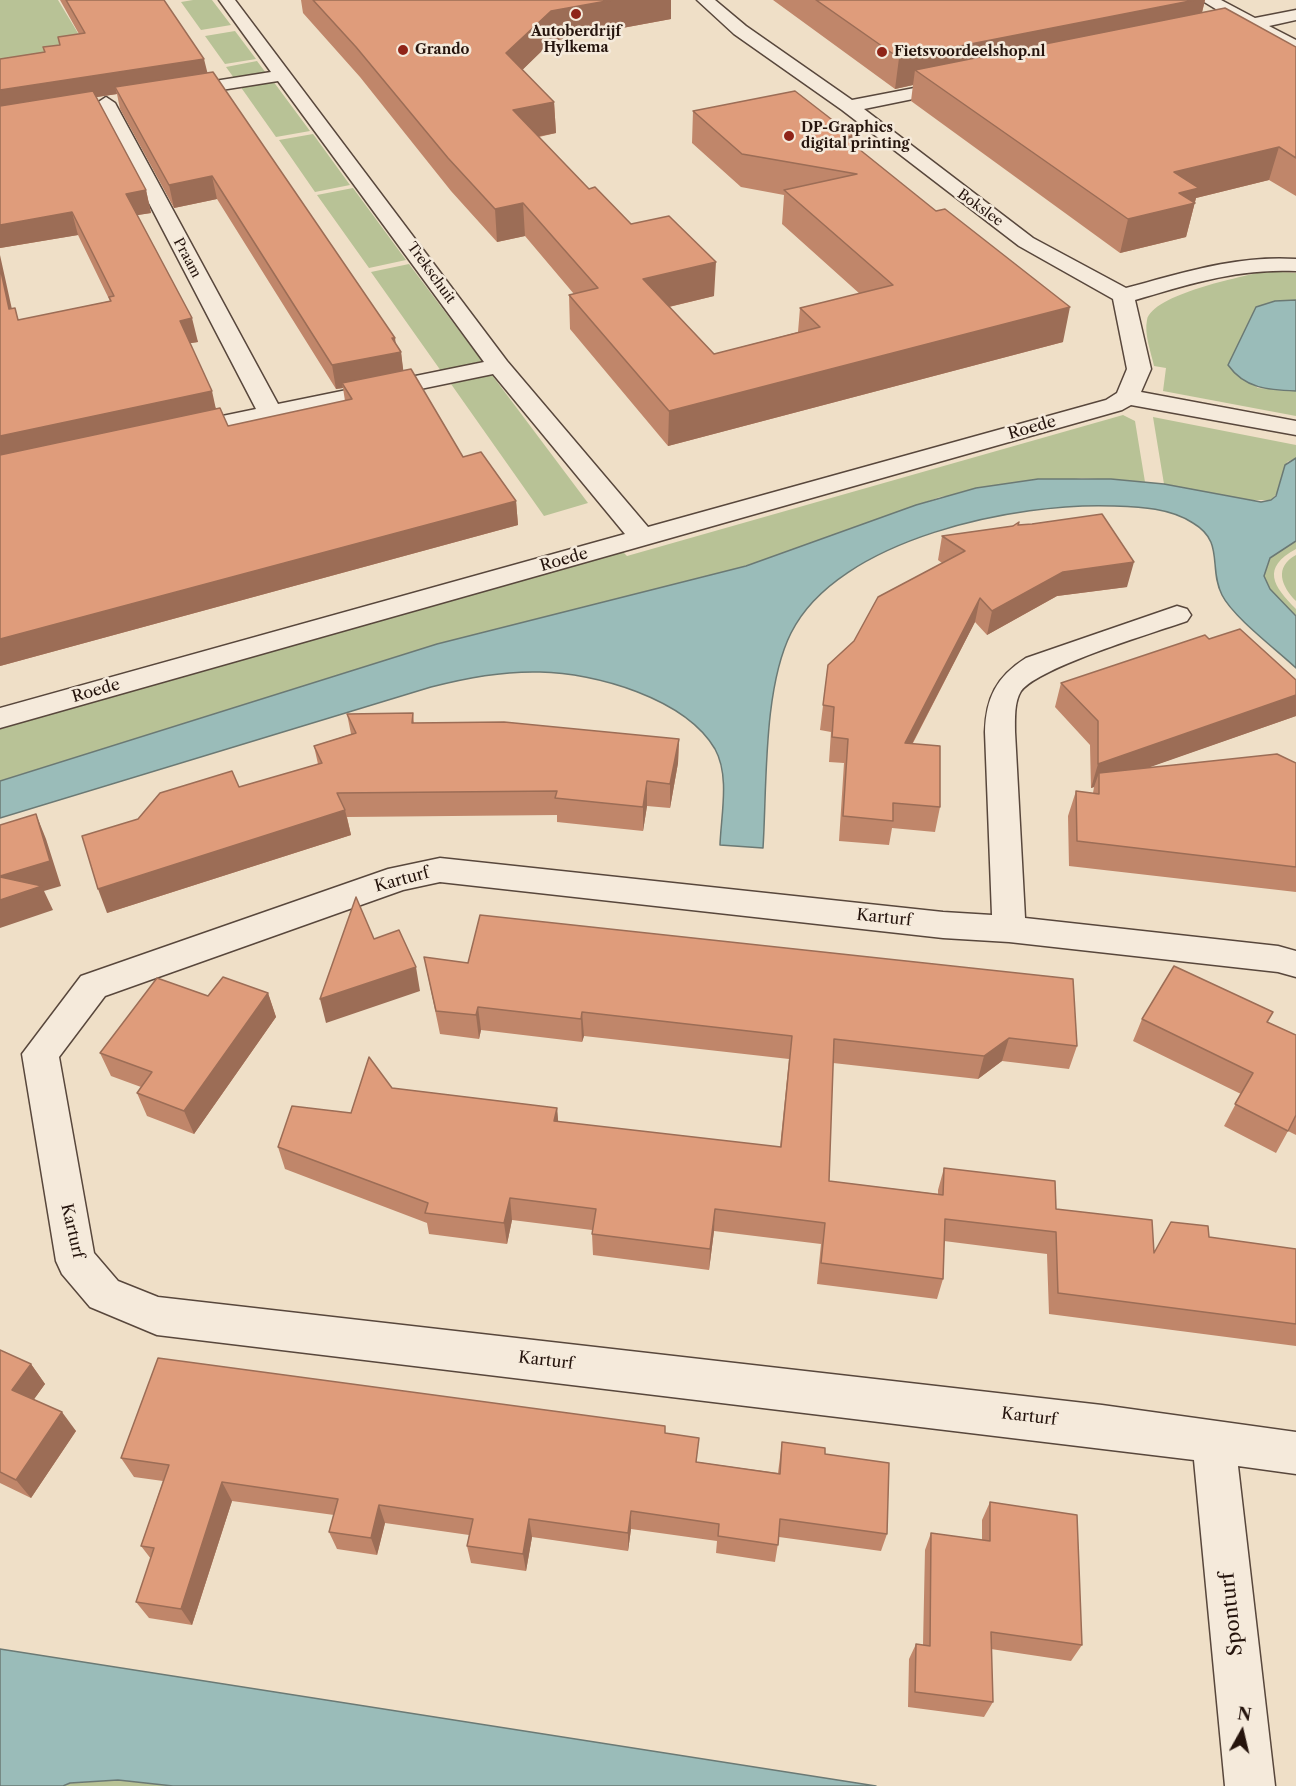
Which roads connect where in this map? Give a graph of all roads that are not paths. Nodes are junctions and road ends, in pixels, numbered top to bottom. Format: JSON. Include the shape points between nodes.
{"nodes":[{"id":1,"x":227,"y":0,"type":"edge"},
{"id":2,"x":705,"y":0,"type":"edge"},
{"id":3,"x":1209,"y":0,"type":"edge"},
{"id":4,"x":1296,"y":15,"type":"edge"},
{"id":5,"x":1252,"y":24,"type":"junction"},
{"id":6,"x":1196,"y":35,"type":"edge"},
{"id":7,"x":1296,"y":47,"type":"edge"},
{"id":8,"x":285,"y":75,"type":"junction"},
{"id":9,"x":977,"y":80,"type":"edge"},
{"id":10,"x":153,"y":96,"type":"edge"},
{"id":11,"x":130,"y":100,"type":"edge"},
{"id":12,"x":106,"y":103,"type":"junction"},
{"id":13,"x":849,"y":106,"type":"junction"},
{"id":14,"x":82,"y":107,"type":"edge"},
{"id":15,"x":1296,"y":265,"type":"edge"},
{"id":16,"x":1123,"y":296,"type":"junction"},
{"id":17,"x":499,"y":366,"type":"junction"},
{"id":18,"x":1127,"y":397,"type":"junction"},
{"id":19,"x":270,"y":412,"type":"junction"},
{"id":20,"x":1296,"y":428,"type":"edge"},
{"id":21,"x":158,"y":437,"type":"edge"},
{"id":22,"x":643,"y":538,"type":"junction"},
{"id":23,"x":1177,"y":615,"type":"dead end"},
{"id":24,"x":0,"y":718,"type":"edge"},
{"id":25,"x":1009,"y":929,"type":"junction"},
{"id":26,"x":1296,"y":964,"type":"edge"},
{"id":27,"x":1214,"y":1443,"type":"junction"},
{"id":28,"x":1296,"y":1453,"type":"edge"},
{"id":29,"x":1250,"y":1786,"type":"edge"}],
"edges":[{"from":1,"to":8,"type":"street","name":"Trekschuit"},
{"from":2,"to":13,"type":"street","name":"Bokslee","via":[[740,30]]},
{"from":3,"to":5,"type":"street"},
{"from":4,"to":5,"type":"street"},
{"from":5,"to":6,"type":"street"},
{"from":5,"to":7,"type":"street"},
{"from":8,"to":10,"type":"street"},
{"from":8,"to":17,"type":"street","name":"Trekschuit"},
{"from":9,"to":13,"type":"street"},
{"from":11,"to":12,"type":"street"},
{"from":12,"to":14,"type":"street"},
{"from":12,"to":19,"type":"street","name":"Praam"},
{"from":13,"to":16,"type":"street","name":"Bokslee","via":[[1026,242]]},
{"from":15,"to":16,"type":"street","via":[[1239,266]]},
{"from":16,"to":18,"type":"street","via":[[1139,369]]},
{"from":17,"to":19,"type":"street"},
{"from":17,"to":22,"type":"street","name":"Trekschuit"},
{"from":18,"to":20,"type":"street"},
{"from":18,"to":22,"type":"street","name":"Roede","via":[[1114,405]]},
{"from":19,"to":21,"type":"street"},
{"from":22,"to":24,"type":"street","name":"Roede"},
{"from":23,"to":25,"type":"street","via":[[1036,665],[1017,677],[1005,691],[1000,706],[1000,732]]},
{"from":25,"to":26,"type":"street","name":"Karturf"},
{"from":25,"to":27,"type":"street","name":"Karturf","via":[[440,870],[400,878],[104,982],[93,986],[40,1054],[76,1261],[104,1294],[157,1316],[1102,1426]]},
{"from":27,"to":28,"type":"street","name":"Karturf"},
{"from":27,"to":29,"type":"street","name":"Sponturf"}]}
